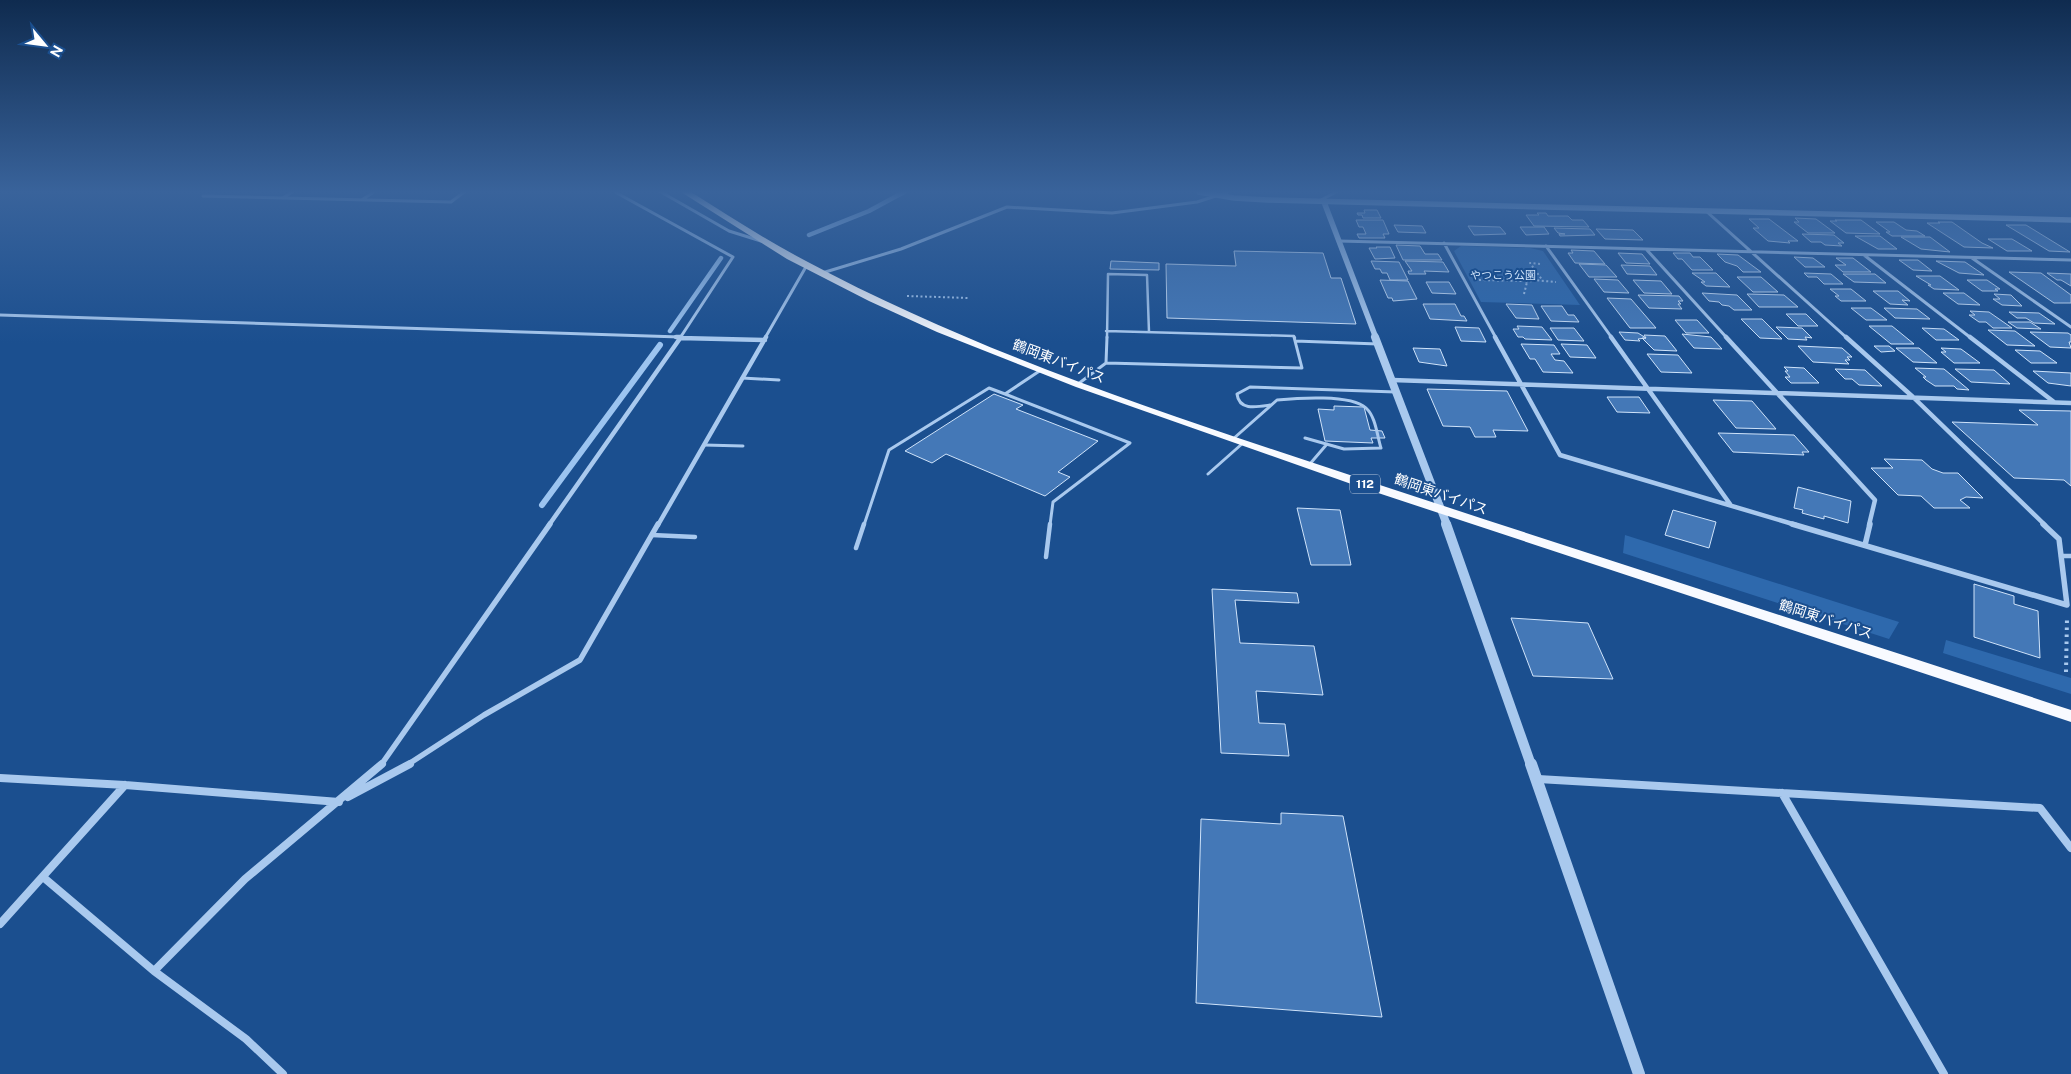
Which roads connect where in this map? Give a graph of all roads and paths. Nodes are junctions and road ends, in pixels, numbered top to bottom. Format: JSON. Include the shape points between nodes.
{"nodes":[{"id":1,"x":706,"y":242,"type":"edge"},
{"id":2,"x":765,"y":242,"type":"edge"},
{"id":3,"x":918,"y":242,"type":"edge"},
{"id":4,"x":1339,"y":242,"type":"edge"},
{"id":5,"x":1398,"y":242,"type":"edge"},
{"id":6,"x":1742,"y":242,"type":"edge"},
{"id":7,"x":1444,"y":243,"type":"junction"},
{"id":8,"x":1546,"y":246,"type":"junction"},
{"id":9,"x":1646,"y":249,"type":"junction"},
{"id":10,"x":1753,"y":252,"type":"junction"},
{"id":11,"x":1863,"y":255,"type":"junction"},
{"id":12,"x":1972,"y":258,"type":"junction"},
{"id":13,"x":2071,"y":260,"type":"edge"},
{"id":14,"x":1540,"y":264,"type":"dead end"},
{"id":15,"x":807,"y":265,"type":"junction"},
{"id":16,"x":822,"y":273,"type":"junction"},
{"id":17,"x":1478,"y":280,"type":"dead end"},
{"id":18,"x":1523,"y":281,"type":"junction"},
{"id":19,"x":1532,"y":281,"type":"junction"},
{"id":20,"x":1543,"y":281,"type":"junction"},
{"id":21,"x":1527,"y":282,"type":"junction"},
{"id":22,"x":1557,"y":282,"type":"dead end"},
{"id":23,"x":1524,"y":294,"type":"dead end"},
{"id":24,"x":899,"y":296,"type":"dead end"},
{"id":25,"x":969,"y":298,"type":"dead end"},
{"id":26,"x":0,"y":315,"type":"edge"},
{"id":27,"x":2071,"y":327,"type":"edge"},
{"id":28,"x":1106,"y":331,"type":"junction"},
{"id":29,"x":1149,"y":332,"type":"junction"},
{"id":30,"x":680,"y":337,"type":"junction"},
{"id":31,"x":765,"y":340,"type":"junction"},
{"id":32,"x":1296,"y":342,"type":"junction"},
{"id":33,"x":1378,"y":344,"type":"junction"},
{"id":34,"x":1106,"y":362,"type":"junction"},
{"id":35,"x":1041,"y":370,"type":"junction"},
{"id":36,"x":742,"y":378,"type":"junction"},
{"id":37,"x":779,"y":380,"type":"dead end"},
{"id":38,"x":1392,"y":380,"type":"junction"},
{"id":39,"x":1078,"y":384,"type":"junction"},
{"id":40,"x":1521,"y":386,"type":"junction"},
{"id":41,"x":1647,"y":389,"type":"junction"},
{"id":42,"x":1396,"y":392,"type":"junction"},
{"id":43,"x":1778,"y":393,"type":"junction"},
{"id":44,"x":1005,"y":394,"type":"junction"},
{"id":45,"x":1913,"y":397,"type":"junction"},
{"id":46,"x":2054,"y":402,"type":"junction"},
{"id":47,"x":2071,"y":403,"type":"edge"},
{"id":48,"x":1271,"y":405,"type":"junction"},
{"id":49,"x":1306,"y":438,"type":"dead end"},
{"id":50,"x":1238,"y":441,"type":"junction"},
{"id":51,"x":1327,"y":444,"type":"junction"},
{"id":52,"x":704,"y":445,"type":"junction"},
{"id":53,"x":743,"y":446,"type":"dead end"},
{"id":54,"x":1309,"y":465,"type":"junction"},
{"id":55,"x":1208,"y":474,"type":"dead end"},
{"id":56,"x":1730,"y":504,"type":"junction"},
{"id":57,"x":1441,"y":510,"type":"junction"},
{"id":58,"x":652,"y":535,"type":"junction"},
{"id":59,"x":695,"y":537,"type":"dead end"},
{"id":60,"x":1865,"y":545,"type":"junction"},
{"id":61,"x":856,"y":548,"type":"dead end"},
{"id":62,"x":2060,"y":556,"type":"junction"},
{"id":63,"x":2071,"y":556,"type":"edge"},
{"id":64,"x":1046,"y":557,"type":"dead end"},
{"id":65,"x":2067,"y":605,"type":"junction"},
{"id":66,"x":2066,"y":672,"type":"dead end"},
{"id":67,"x":2071,"y":716,"type":"edge"},
{"id":68,"x":0,"y":778,"type":"edge"},
{"id":69,"x":1535,"y":778,"type":"junction"},
{"id":70,"x":125,"y":785,"type":"junction"},
{"id":71,"x":1782,"y":793,"type":"junction"},
{"id":72,"x":339,"y":802,"type":"junction"},
{"id":73,"x":2071,"y":848,"type":"edge"},
{"id":74,"x":43,"y":877,"type":"junction"},
{"id":75,"x":0,"y":924,"type":"edge"},
{"id":76,"x":154,"y":971,"type":"junction"},
{"id":77,"x":283,"y":1074,"type":"edge"},
{"id":78,"x":1639,"y":1074,"type":"edge"},
{"id":79,"x":1944,"y":1074,"type":"edge"}],
"edges":[{"from":1,"to":30,"type":"street","via":[[733,257]]},
{"from":2,"to":15,"type":"highway","name":"鶴岡東バイパス","number":"112"},
{"from":3,"to":16,"type":"street"},
{"from":4,"to":33,"type":"street"},
{"from":5,"to":7,"type":"street"},
{"from":6,"to":10,"type":"street"},
{"from":7,"to":8,"type":"street"},
{"from":7,"to":40,"type":"street"},
{"from":8,"to":9,"type":"street"},
{"from":8,"to":41,"type":"street"},
{"from":9,"to":10,"type":"street"},
{"from":9,"to":43,"type":"street"},
{"from":10,"to":11,"type":"street"},
{"from":10,"to":45,"type":"street"},
{"from":11,"to":12,"type":"street"},
{"from":11,"to":46,"type":"street"},
{"from":12,"to":13,"type":"street"},
{"from":12,"to":27,"type":"street"},
{"from":14,"to":20,"type":"path","via":[[1530,264]]},
{"from":15,"to":16,"type":"highway","name":"鶴岡東バイパス","number":"112"},
{"from":15,"to":31,"type":"street"},
{"from":16,"to":35,"type":"highway","name":"鶴岡東バイパス","number":"112","via":[[926,323]]},
{"from":17,"to":18,"type":"path"},
{"from":18,"to":19,"type":"path"},
{"from":18,"to":21,"type":"path"},
{"from":19,"to":20,"type":"path"},
{"from":19,"to":21,"type":"path"},
{"from":20,"to":22,"type":"path"},
{"from":21,"to":23,"type":"path"},
{"from":24,"to":25,"type":"path"},
{"from":26,"to":30,"type":"street"},
{"from":28,"to":29,"type":"lane"},
{"from":28,"to":29,"type":"lane","via":[[1108,274],[1147,275]]},
{"from":28,"to":34,"type":"lane"},
{"from":29,"to":32,"type":"lane","via":[[1294,336]]},
{"from":30,"to":31,"type":"street"},
{"from":30,"to":72,"type":"street","via":[[379,768]]},
{"from":31,"to":36,"type":"street"},
{"from":32,"to":33,"type":"lane"},
{"from":32,"to":34,"type":"lane","via":[[1302,368]]},
{"from":33,"to":38,"type":"street"},
{"from":34,"to":39,"type":"lane"},
{"from":35,"to":39,"type":"highway","name":"鶴岡東バイパス","number":"112"},
{"from":35,"to":44,"type":"lane"},
{"from":36,"to":37,"type":"lane"},
{"from":36,"to":52,"type":"street"},
{"from":38,"to":40,"type":"street"},
{"from":38,"to":42,"type":"street"},
{"from":39,"to":50,"type":"highway","name":"鶴岡東バイパス","number":"112"},
{"from":40,"to":41,"type":"street"},
{"from":40,"to":56,"type":"street","via":[[1560,454]]},
{"from":41,"to":43,"type":"street"},
{"from":41,"to":56,"type":"street"},
{"from":42,"to":48,"type":"lane","via":[[1250,387],[1237,394],[1240,404],[1246,406]]},
{"from":42,"to":57,"type":"street"},
{"from":43,"to":45,"type":"street"},
{"from":43,"to":60,"type":"street","via":[[1875,500]]},
{"from":44,"to":61,"type":"lane","via":[[989,388],[889,450]]},
{"from":44,"to":64,"type":"lane","via":[[1130,443],[1054,502]]},
{"from":45,"to":46,"type":"street"},
{"from":45,"to":62,"type":"street","via":[[2059,539]]},
{"from":46,"to":47,"type":"street"},
{"from":48,"to":50,"type":"lane"},
{"from":48,"to":51,"type":"lane","via":[[1286,399],[1358,403],[1368,410],[1381,448],[1344,449]]},
{"from":49,"to":51,"type":"lane"},
{"from":50,"to":54,"type":"highway","name":"鶴岡東バイパス","number":"112"},
{"from":50,"to":55,"type":"lane"},
{"from":51,"to":54,"type":"lane"},
{"from":52,"to":53,"type":"lane"},
{"from":52,"to":58,"type":"street"},
{"from":54,"to":57,"type":"highway","name":"鶴岡東バイパス","number":"112"},
{"from":56,"to":60,"type":"street"},
{"from":57,"to":67,"type":"highway","name":"鶴岡東バイパス","number":"112"},
{"from":57,"to":69,"type":"street"},
{"from":58,"to":59,"type":"lane"},
{"from":58,"to":72,"type":"street","via":[[580,660],[410,764]]},
{"from":60,"to":65,"type":"street"},
{"from":62,"to":63,"type":"lane"},
{"from":62,"to":65,"type":"street"},
{"from":65,"to":66,"type":"path"},
{"from":68,"to":70,"type":"street"},
{"from":69,"to":71,"type":"street"},
{"from":69,"to":78,"type":"street"},
{"from":70,"to":72,"type":"street"},
{"from":70,"to":74,"type":"street"},
{"from":71,"to":73,"type":"street","via":[[2040,808]]},
{"from":71,"to":79,"type":"street"},
{"from":72,"to":76,"type":"street","via":[[245,879]]},
{"from":74,"to":75,"type":"street"},
{"from":74,"to":76,"type":"street"},
{"from":76,"to":77,"type":"street","via":[[246,1039]]}]}
